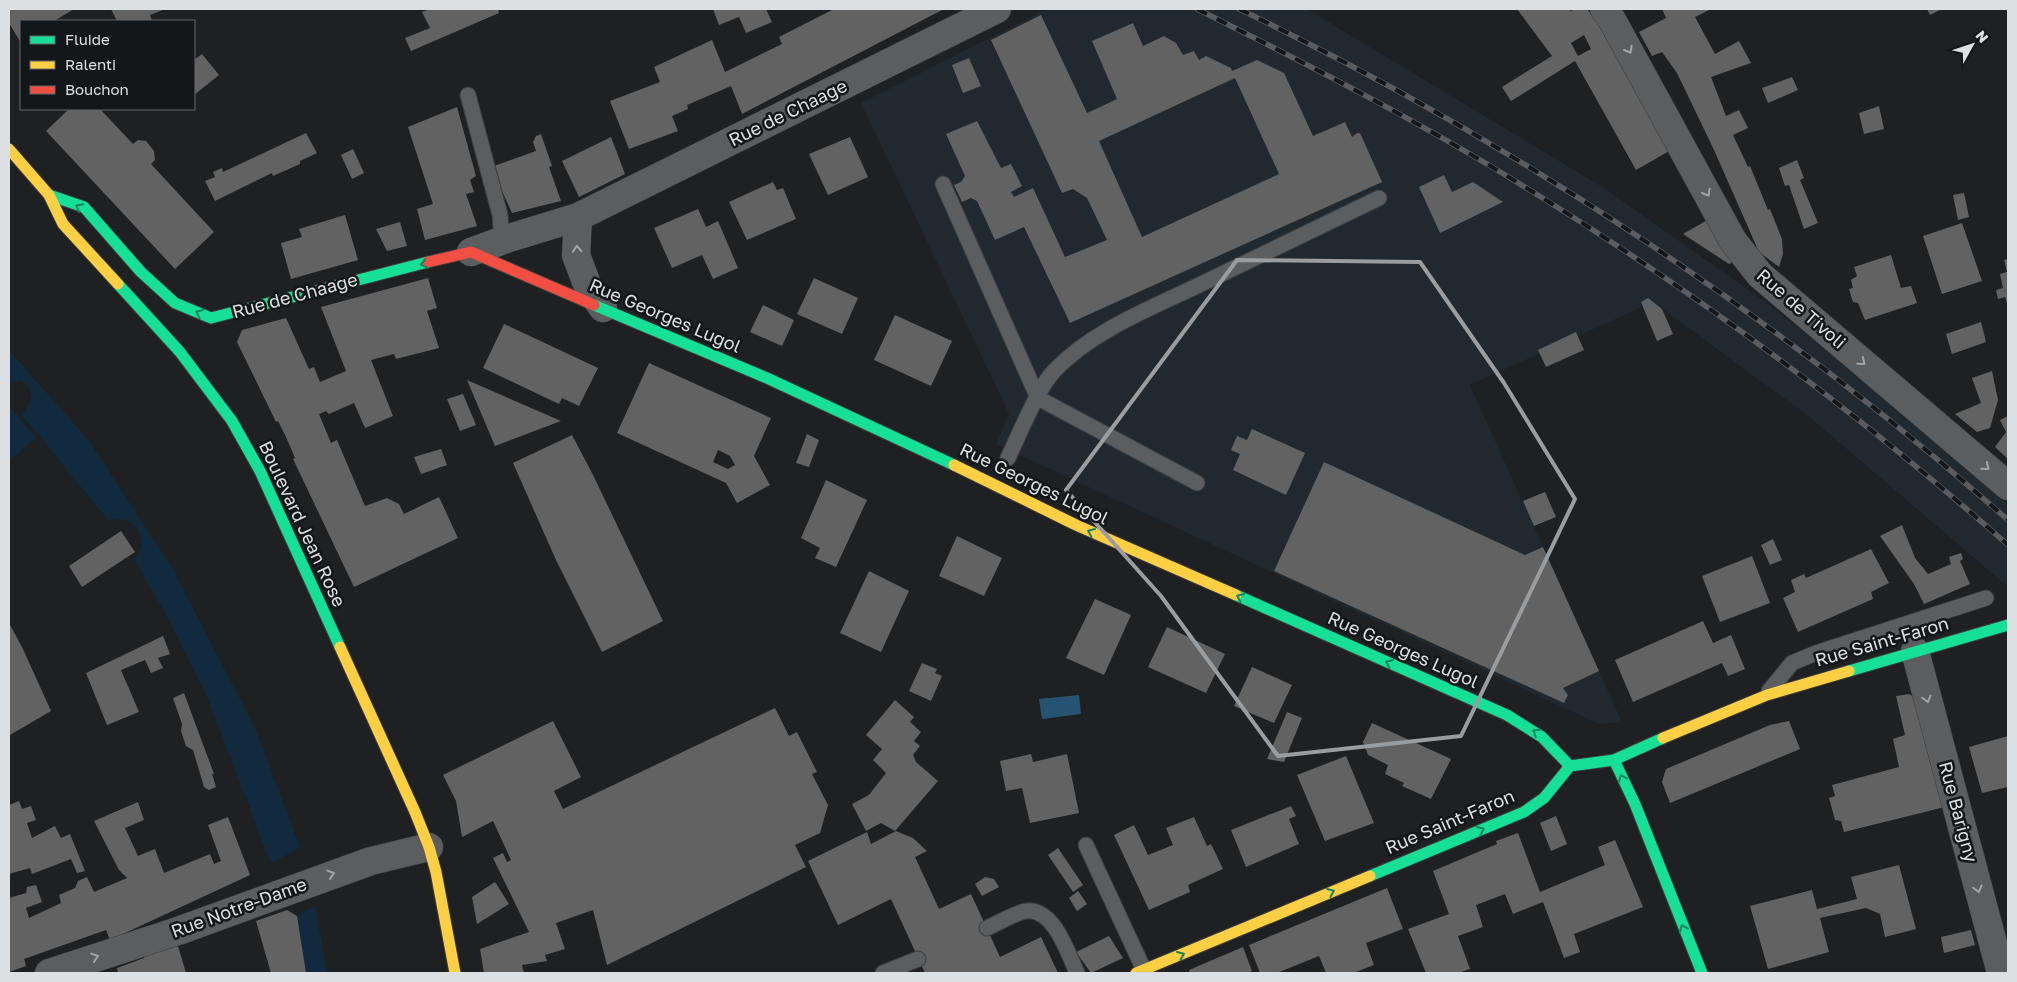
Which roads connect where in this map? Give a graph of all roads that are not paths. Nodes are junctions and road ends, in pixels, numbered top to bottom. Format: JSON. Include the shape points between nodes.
{"nodes":[{"id":1,"x":997,"y":9,"type":"edge"},
{"id":2,"x":1604,"y":9,"type":"edge"},
{"id":3,"x":468,"y":95,"type":"dead end"},
{"id":4,"x":9,"y":149,"type":"edge"},
{"id":5,"x":943,"y":184,"type":"dead end"},
{"id":6,"x":50,"y":195,"type":"junction"},
{"id":7,"x":1379,"y":198,"type":"dead end"},
{"id":8,"x":578,"y":218,"type":"junction"},
{"id":9,"x":502,"y":241,"type":"junction"},
{"id":10,"x":471,"y":252,"type":"junction"},
{"id":11,"x":603,"y":308,"type":"junction"},
{"id":12,"x":1038,"y":398,"type":"junction"},
{"id":13,"x":1008,"y":458,"type":"dead end"},
{"id":14,"x":1197,"y":482,"type":"dead end"},
{"id":15,"x":2008,"y":486,"type":"edge"},
{"id":16,"x":1986,"y":598,"type":"dead end"},
{"id":17,"x":2008,"y":625,"type":"edge"},
{"id":18,"x":1915,"y":651,"type":"junction"},
{"id":19,"x":1767,"y":695,"type":"junction"},
{"id":20,"x":1614,"y":760,"type":"junction"},
{"id":21,"x":1570,"y":766,"type":"junction"},
{"id":22,"x":1086,"y":846,"type":"dead end"},
{"id":23,"x":429,"y":847,"type":"junction"},
{"id":24,"x":986,"y":928,"type":"dead end"},
{"id":25,"x":918,"y":959,"type":"dead end"},
{"id":26,"x":1140,"y":972,"type":"edge"},
{"id":27,"x":49,"y":973,"type":"edge"},
{"id":28,"x":454,"y":973,"type":"edge"},
{"id":29,"x":883,"y":973,"type":"edge"},
{"id":30,"x":1077,"y":973,"type":"edge"},
{"id":31,"x":1702,"y":973,"type":"edge"},
{"id":32,"x":2001,"y":973,"type":"edge"}],
"edges":[{"from":1,"to":8,"type":"street","name":"Rue de Chaage"},
{"from":2,"to":15,"type":"street","name":"Rue de Tivoli","one_way":true,"via":[[1733,241],[1760,275]]},
{"from":3,"to":9,"type":"lane","via":[[500,215]]},
{"from":4,"to":6,"type":"street","name":"Boulevard Jean Rose"},
{"from":5,"to":12,"type":"lane"},
{"from":10,"to":6,"type":"street","name":"Rue de Chaage","one_way":true,"via":[[211,318],[175,303],[141,272],[84,207]]},
{"from":6,"to":23,"type":"street","name":"Boulevard Jean Rose","via":[[62,224],[180,352],[232,421],[260,471]]},
{"from":7,"to":12,"type":"lane","via":[[1099,336],[1053,372]]},
{"from":8,"to":9,"type":"street","name":"Rue de Chaage"},
{"from":11,"to":8,"type":"street","one_way":true,"via":[[588,287],[576,255]]},
{"from":9,"to":10,"type":"street","name":"Rue de Chaage"},
{"from":10,"to":11,"type":"street","name":"Rue Georges Lugol"},
{"from":21,"to":11,"type":"street","name":"Rue Georges Lugol","one_way":true,"via":[[1538,732],[1507,715],[1076,525],[996,484],[767,378]]},
{"from":12,"to":13,"type":"lane"},
{"from":12,"to":14,"type":"lane"},
{"from":16,"to":19,"type":"lane","name":"Rue Saint-Faron","via":[[1816,652],[1792,663]]},
{"from":17,"to":18,"type":"street","name":"Rue Saint-Faron"},
{"from":18,"to":19,"type":"street","name":"Rue Saint-Faron"},
{"from":18,"to":32,"type":"street","name":"Rue Barigny","one_way":true},
{"from":19,"to":20,"type":"street","name":"Rue Saint-Faron"},
{"from":20,"to":21,"type":"street","name":"Rue Saint-Faron"},
{"from":31,"to":20,"type":"street","one_way":true,"via":[[1635,804]]},
{"from":26,"to":21,"type":"street","name":"Rue Saint-Faron","one_way":true,"via":[[1524,812],[1544,798]]},
{"from":22,"to":26,"type":"lane"},
{"from":27,"to":23,"type":"street","name":"Rue Notre-Dame","one_way":true,"via":[[178,931],[371,861]]},
{"from":23,"to":28,"type":"street","name":"Boulevard Jean Rose"},
{"from":24,"to":30,"type":"lane","via":[[1026,911],[1039,914],[1055,926]]},
{"from":25,"to":29,"type":"lane"}]}
